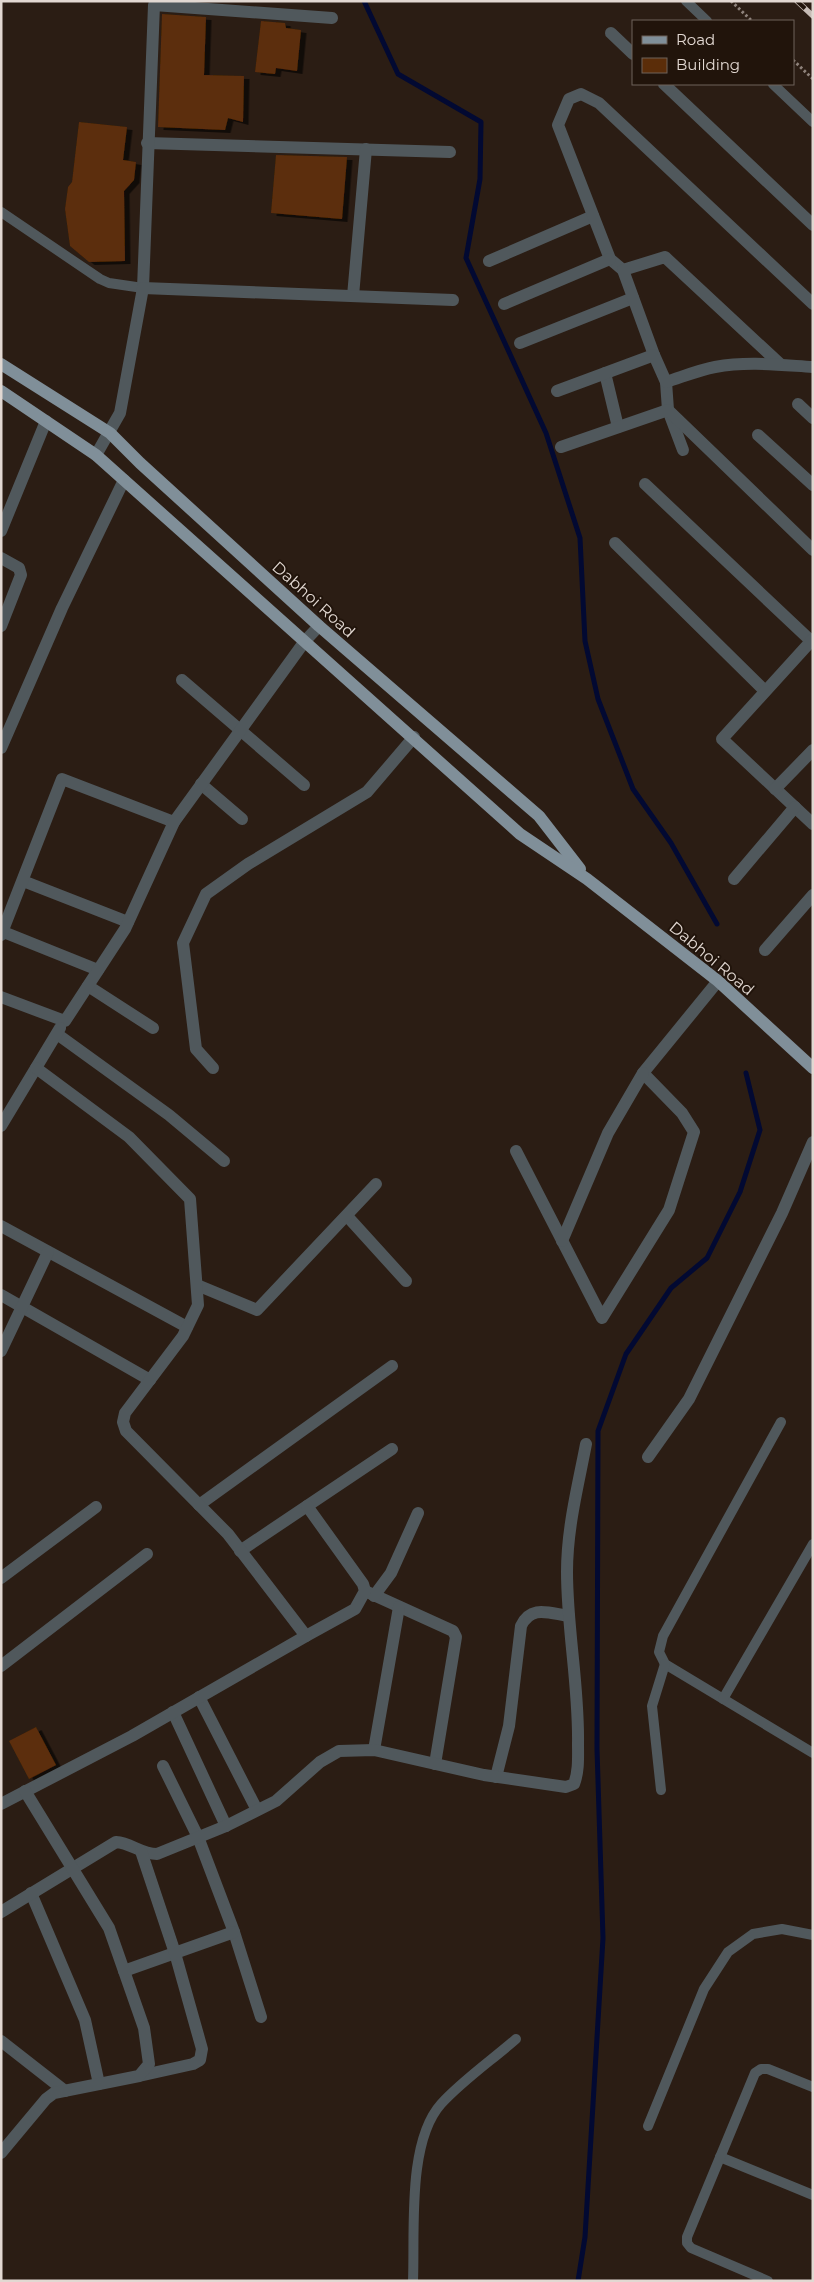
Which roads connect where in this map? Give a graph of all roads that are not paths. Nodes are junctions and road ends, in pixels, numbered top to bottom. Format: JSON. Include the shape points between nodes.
{"nodes":[{"id":1,"x":686,"y":1,"type":"edge"},
{"id":2,"x":332,"y":18,"type":"dead end"},
{"id":3,"x":706,"y":20,"type":"edge"},
{"id":4,"x":611,"y":33,"type":"dead end"},
{"id":5,"x":632,"y":53,"type":"edge"},
{"id":6,"x":665,"y":85,"type":"edge"},
{"id":7,"x":774,"y":85,"type":"edge"},
{"id":8,"x":813,"y":122,"type":"edge"},
{"id":9,"x":148,"y":143,"type":"junction"},
{"id":10,"x":366,"y":149,"type":"junction"},
{"id":11,"x":450,"y":152,"type":"dead end"},
{"id":12,"x":1,"y":212,"type":"edge"},
{"id":13,"x":593,"y":216,"type":"junction"},
{"id":14,"x":813,"y":225,"type":"edge"},
{"id":15,"x":610,"y":259,"type":"junction"},
{"id":16,"x":488,"y":261,"type":"dead end"},
{"id":17,"x":623,"y":270,"type":"junction"},
{"id":18,"x":143,"y":288,"type":"junction"},
{"id":19,"x":353,"y":296,"type":"junction"},
{"id":20,"x":633,"y":298,"type":"junction"},
{"id":21,"x":453,"y":300,"type":"dead end"},
{"id":22,"x":504,"y":304,"type":"dead end"},
{"id":23,"x":813,"y":304,"type":"edge"},
{"id":24,"x":520,"y":343,"type":"dead end"},
{"id":25,"x":654,"y":354,"type":"junction"},
{"id":26,"x":1,"y":364,"type":"edge"},
{"id":27,"x":780,"y":364,"type":"junction"},
{"id":28,"x":813,"y":367,"type":"edge"},
{"id":29,"x":606,"y":373,"type":"junction"},
{"id":30,"x":666,"y":382,"type":"junction"},
{"id":31,"x":1,"y":391,"type":"edge"},
{"id":32,"x":557,"y":391,"type":"dead end"},
{"id":33,"x":798,"y":404,"type":"dead end"},
{"id":34,"x":668,"y":410,"type":"junction"},
{"id":35,"x":813,"y":418,"type":"edge"},
{"id":36,"x":46,"y":421,"type":"junction"},
{"id":37,"x":618,"y":427,"type":"junction"},
{"id":38,"x":110,"y":433,"type":"junction"},
{"id":39,"x":758,"y":435,"type":"dead end"},
{"id":40,"x":561,"y":447,"type":"dead end"},
{"id":41,"x":683,"y":450,"type":"dead end"},
{"id":42,"x":96,"y":455,"type":"junction"},
{"id":43,"x":124,"y":480,"type":"junction"},
{"id":44,"x":645,"y":484,"type":"dead end"},
{"id":45,"x":813,"y":485,"type":"edge"},
{"id":46,"x":1,"y":531,"type":"edge"},
{"id":47,"x":615,"y":543,"type":"dead end"},
{"id":48,"x":813,"y":550,"type":"edge"},
{"id":49,"x":1,"y":558,"type":"edge"},
{"id":50,"x":1,"y":626,"type":"edge"},
{"id":51,"x":319,"y":626,"type":"junction"},
{"id":52,"x":812,"y":640,"type":"edge"},
{"id":53,"x":305,"y":641,"type":"junction"},
{"id":54,"x":182,"y":680,"type":"dead end"},
{"id":55,"x":765,"y":691,"type":"junction"},
{"id":56,"x":240,"y":731,"type":"junction"},
{"id":57,"x":414,"y":737,"type":"junction"},
{"id":58,"x":1,"y":748,"type":"edge"},
{"id":59,"x":813,"y":750,"type":"edge"},
{"id":60,"x":201,"y":784,"type":"junction"},
{"id":61,"x":304,"y":785,"type":"dead end"},
{"id":62,"x":775,"y":789,"type":"junction"},
{"id":63,"x":795,"y":807,"type":"junction"},
{"id":64,"x":242,"y":819,"type":"dead end"},
{"id":65,"x":174,"y":822,"type":"junction"},
{"id":66,"x":813,"y":824,"type":"edge"},
{"id":67,"x":587,"y":879,"type":"junction"},
{"id":68,"x":734,"y":879,"type":"dead end"},
{"id":69,"x":23,"y":881,"type":"junction"},
{"id":70,"x":813,"y":896,"type":"edge"},
{"id":71,"x":128,"y":922,"type":"junction"},
{"id":72,"x":2,"y":932,"type":"edge"},
{"id":73,"x":765,"y":950,"type":"dead end"},
{"id":74,"x":98,"y":970,"type":"junction"},
{"id":75,"x":718,"y":981,"type":"junction"},
{"id":76,"x":88,"y":986,"type":"junction"},
{"id":77,"x":1,"y":997,"type":"edge"},
{"id":78,"x":65,"y":1021,"type":"junction"},
{"id":79,"x":153,"y":1028,"type":"dead end"},
{"id":80,"x":57,"y":1034,"type":"junction"},
{"id":81,"x":36,"y":1068,"type":"junction"},
{"id":82,"x":213,"y":1068,"type":"dead end"},
{"id":83,"x":813,"y":1068,"type":"edge"},
{"id":84,"x":643,"y":1073,"type":"junction"},
{"id":85,"x":6,"y":1107,"type":"edge"},
{"id":86,"x":1,"y":1126,"type":"edge"},
{"id":87,"x":813,"y":1142,"type":"edge"},
{"id":88,"x":516,"y":1151,"type":"dead end"},
{"id":89,"x":224,"y":1161,"type":"dead end"},
{"id":90,"x":376,"y":1184,"type":"dead end"},
{"id":91,"x":347,"y":1216,"type":"junction"},
{"id":92,"x":1,"y":1226,"type":"edge"},
{"id":93,"x":562,"y":1241,"type":"junction"},
{"id":94,"x":48,"y":1252,"type":"junction"},
{"id":95,"x":406,"y":1281,"type":"dead end"},
{"id":96,"x":196,"y":1285,"type":"junction"},
{"id":97,"x":1,"y":1295,"type":"edge"},
{"id":98,"x":21,"y":1306,"type":"junction"},
{"id":99,"x":187,"y":1327,"type":"junction"},
{"id":100,"x":1,"y":1351,"type":"edge"},
{"id":101,"x":392,"y":1366,"type":"dead end"},
{"id":102,"x":150,"y":1380,"type":"junction"},
{"id":103,"x":781,"y":1422,"type":"dead end"},
{"id":104,"x":586,"y":1444,"type":"dead end"},
{"id":105,"x":392,"y":1449,"type":"dead end"},
{"id":106,"x":648,"y":1457,"type":"dead end"},
{"id":107,"x":199,"y":1505,"type":"junction"},
{"id":108,"x":307,"y":1506,"type":"junction"},
{"id":109,"x":96,"y":1507,"type":"dead end"},
{"id":110,"x":418,"y":1513,"type":"dead end"},
{"id":111,"x":813,"y":1544,"type":"edge"},
{"id":112,"x":240,"y":1551,"type":"junction"},
{"id":113,"x":147,"y":1554,"type":"dead end"},
{"id":114,"x":1,"y":1578,"type":"edge"},
{"id":115,"x":369,"y":1593,"type":"junction"},
{"id":116,"x":399,"y":1607,"type":"junction"},
{"id":117,"x":569,"y":1616,"type":"junction"},
{"id":118,"x":306,"y":1636,"type":"junction"},
{"id":119,"x":665,"y":1664,"type":"junction"},
{"id":120,"x":1,"y":1666,"type":"edge"},
{"id":121,"x":199,"y":1697,"type":"junction"},
{"id":122,"x":723,"y":1699,"type":"junction"},
{"id":123,"x":173,"y":1712,"type":"junction"},
{"id":124,"x":374,"y":1750,"type":"junction"},
{"id":125,"x":813,"y":1753,"type":"edge"},
{"id":126,"x":435,"y":1764,"type":"junction"},
{"id":127,"x":163,"y":1766,"type":"dead end"},
{"id":128,"x":496,"y":1777,"type":"junction"},
{"id":129,"x":662,"y":1790,"type":"dead end"},
{"id":130,"x":25,"y":1791,"type":"junction"},
{"id":131,"x":1,"y":1804,"type":"edge"},
{"id":132,"x":257,"y":1810,"type":"junction"},
{"id":133,"x":226,"y":1826,"type":"junction"},
{"id":134,"x":198,"y":1837,"type":"junction"},
{"id":135,"x":140,"y":1851,"type":"junction"},
{"id":136,"x":72,"y":1869,"type":"junction"},
{"id":137,"x":31,"y":1893,"type":"junction"},
{"id":138,"x":1,"y":1912,"type":"edge"},
{"id":139,"x":234,"y":1932,"type":"junction"},
{"id":140,"x":813,"y":1935,"type":"edge"},
{"id":141,"x":175,"y":1953,"type":"junction"},
{"id":142,"x":124,"y":1971,"type":"junction"},
{"id":143,"x":261,"y":2017,"type":"dead end"},
{"id":144,"x":516,"y":2038,"type":"dead end"},
{"id":145,"x":1,"y":2041,"type":"edge"},
{"id":146,"x":140,"y":2076,"type":"junction"},
{"id":147,"x":98,"y":2084,"type":"junction"},
{"id":148,"x":813,"y":2087,"type":"edge"},
{"id":149,"x":65,"y":2091,"type":"junction"},
{"id":150,"x":648,"y":2126,"type":"dead end"},
{"id":151,"x":1,"y":2153,"type":"edge"},
{"id":152,"x":720,"y":2157,"type":"junction"},
{"id":153,"x":813,"y":2195,"type":"edge"},
{"id":154,"x":414,"y":2281,"type":"edge"},
{"id":155,"x":768,"y":2281,"type":"edge"}],
"edges":[{"from":1,"to":3,"type":"lane"},
{"from":2,"to":9,"type":"street","via":[[154,5]]},
{"from":4,"to":5,"type":"street"},
{"from":6,"to":14,"type":"street"},
{"from":7,"to":8,"type":"lane"},
{"from":9,"to":10,"type":"street"},
{"from":9,"to":18,"type":"street"},
{"from":10,"to":11,"type":"street"},
{"from":10,"to":19,"type":"street"},
{"from":12,"to":18,"type":"lane","via":[[100,279]]},
{"from":13,"to":15,"type":"street"},
{"from":13,"to":16,"type":"street"},
{"from":13,"to":23,"type":"street","via":[[558,125],[569,99],[581,94],[599,103]]},
{"from":15,"to":17,"type":"street"},
{"from":15,"to":22,"type":"street"},
{"from":17,"to":20,"type":"street"},
{"from":17,"to":27,"type":"street","via":[[665,257]]},
{"from":18,"to":19,"type":"street"},
{"from":18,"to":38,"type":"street","via":[[120,413]]},
{"from":19,"to":21,"type":"street"},
{"from":20,"to":24,"type":"street"},
{"from":20,"to":25,"type":"street"},
{"from":25,"to":29,"type":"street"},
{"from":25,"to":30,"type":"street"},
{"from":26,"to":38,"type":"main road","name":"Dabhoi Road"},
{"from":27,"to":28,"type":"street"},
{"from":27,"to":30,"type":"street","via":[[713,368]]},
{"from":29,"to":32,"type":"street"},
{"from":29,"to":37,"type":"street"},
{"from":30,"to":34,"type":"street"},
{"from":31,"to":36,"type":"main road","name":"Dabhoi Road"},
{"from":33,"to":35,"type":"street"},
{"from":34,"to":37,"type":"street"},
{"from":34,"to":41,"type":"street"},
{"from":34,"to":48,"type":"street"},
{"from":36,"to":42,"type":"main road","name":"Dabhoi Road"},
{"from":36,"to":46,"type":"street"},
{"from":37,"to":40,"type":"street"},
{"from":38,"to":42,"type":"street"},
{"from":38,"to":51,"type":"main road","name":"Dabhoi Road"},
{"from":39,"to":45,"type":"street"},
{"from":42,"to":43,"type":"main road","name":"Dabhoi Road"},
{"from":43,"to":53,"type":"main road","name":"Dabhoi Road"},
{"from":43,"to":58,"type":"street","via":[[62,608]]},
{"from":44,"to":52,"type":"street"},
{"from":47,"to":55,"type":"street"},
{"from":49,"to":50,"type":"street","via":[[19,568],[21,575]]},
{"from":51,"to":53,"type":"street"},
{"from":51,"to":67,"type":"main road","name":"Dabhoi Road","via":[[539,816]]},
{"from":52,"to":55,"type":"street"},
{"from":53,"to":56,"type":"street"},
{"from":53,"to":57,"type":"main road","name":"Dabhoi Road"},
{"from":54,"to":56,"type":"street"},
{"from":55,"to":62,"type":"street","via":[[722,739]]},
{"from":56,"to":60,"type":"street"},
{"from":56,"to":61,"type":"street"},
{"from":57,"to":67,"type":"main road","name":"Dabhoi Road","via":[[520,834]]},
{"from":57,"to":82,"type":"street","via":[[367,792],[248,864],[206,894],[183,943],[196,1049]]},
{"from":59,"to":62,"type":"street"},
{"from":60,"to":64,"type":"street"},
{"from":60,"to":65,"type":"street"},
{"from":62,"to":63,"type":"street"},
{"from":63,"to":66,"type":"street"},
{"from":63,"to":68,"type":"street"},
{"from":65,"to":69,"type":"street","via":[[62,779]]},
{"from":65,"to":71,"type":"street"},
{"from":67,"to":75,"type":"main road","name":"Dabhoi Road"},
{"from":69,"to":71,"type":"street"},
{"from":69,"to":72,"type":"street"},
{"from":70,"to":73,"type":"street"},
{"from":71,"to":74,"type":"street"},
{"from":72,"to":74,"type":"street"},
{"from":74,"to":76,"type":"street"},
{"from":75,"to":83,"type":"main road","name":"Dabhoi Road"},
{"from":75,"to":84,"type":"street"},
{"from":76,"to":78,"type":"street"},
{"from":76,"to":79,"type":"street"},
{"from":77,"to":78,"type":"street"},
{"from":78,"to":80,"type":"street"},
{"from":80,"to":81,"type":"street"},
{"from":80,"to":89,"type":"street","via":[[169,1115]]},
{"from":81,"to":85,"type":"street"},
{"from":81,"to":96,"type":"street","via":[[130,1137],[190,1199]]},
{"from":84,"to":93,"type":"street","via":[[608,1133]]},
{"from":84,"to":93,"type":"street","via":[[682,1113],[694,1132],[669,1210],[602,1318]]},
{"from":85,"to":86,"type":"street"},
{"from":87,"to":106,"type":"street","via":[[782,1213],[689,1399]]},
{"from":88,"to":93,"type":"street"},
{"from":90,"to":91,"type":"street"},
{"from":91,"to":95,"type":"street"},
{"from":91,"to":96,"type":"street","via":[[257,1310]]},
{"from":92,"to":94,"type":"street"},
{"from":94,"to":98,"type":"street"},
{"from":94,"to":99,"type":"street"},
{"from":96,"to":99,"type":"street","via":[[198,1305]]},
{"from":97,"to":98,"type":"street"},
{"from":98,"to":100,"type":"street"},
{"from":98,"to":102,"type":"street"},
{"from":99,"to":102,"type":"street"},
{"from":101,"to":107,"type":"street"},
{"from":102,"to":107,"type":"street","via":[[126,1413],[123,1422],[126,1431]]},
{"from":103,"to":119,"type":"lane","via":[[663,1636],[659,1652]]},
{"from":104,"to":117,"type":"street","via":[[570,1527],[567,1570]]},
{"from":105,"to":108,"type":"street"},
{"from":107,"to":112,"type":"street"},
{"from":108,"to":112,"type":"street"},
{"from":108,"to":115,"type":"street"},
{"from":109,"to":114,"type":"street"},
{"from":110,"to":115,"type":"street","via":[[391,1573]]},
{"from":111,"to":122,"type":"lane"},
{"from":112,"to":118,"type":"street"},
{"from":113,"to":120,"type":"street"},
{"from":115,"to":116,"type":"street"},
{"from":115,"to":118,"type":"street","via":[[355,1610]]},
{"from":116,"to":124,"type":"street"},
{"from":116,"to":126,"type":"street","via":[[453,1631],[456,1636]]},
{"from":117,"to":128,"type":"street","via":[[533,1612],[526,1616],[521,1626],[509,1726]]},
{"from":117,"to":128,"type":"street","via":[[578,1720],[578,1775],[574,1784],[566,1787]]},
{"from":118,"to":121,"type":"street"},
{"from":119,"to":122,"type":"lane"},
{"from":119,"to":129,"type":"lane","via":[[652,1706]]},
{"from":121,"to":123,"type":"street"},
{"from":121,"to":132,"type":"street"},
{"from":122,"to":125,"type":"lane"},
{"from":123,"to":130,"type":"street"},
{"from":123,"to":133,"type":"street"},
{"from":124,"to":126,"type":"street"},
{"from":124,"to":132,"type":"street","via":[[339,1751],[320,1762],[276,1801]]},
{"from":126,"to":128,"type":"street"},
{"from":127,"to":134,"type":"street"},
{"from":130,"to":131,"type":"street"},
{"from":130,"to":136,"type":"street"},
{"from":132,"to":133,"type":"street"},
{"from":133,"to":134,"type":"street"},
{"from":134,"to":135,"type":"street","via":[[157,1854]]},
{"from":134,"to":139,"type":"street"},
{"from":135,"to":136,"type":"street","via":[[126,1842],[116,1842]]},
{"from":135,"to":141,"type":"street"},
{"from":136,"to":137,"type":"street"},
{"from":136,"to":142,"type":"street","via":[[109,1928]]},
{"from":137,"to":138,"type":"street"},
{"from":137,"to":147,"type":"street","via":[[85,2020]]},
{"from":139,"to":141,"type":"street"},
{"from":139,"to":143,"type":"street"},
{"from":140,"to":150,"type":"lane","via":[[782,1928],[753,1934],[728,1952],[704,1988]]},
{"from":141,"to":142,"type":"street"},
{"from":141,"to":146,"type":"street","via":[[202,2050],[200,2060]]},
{"from":142,"to":146,"type":"street","via":[[144,2028],[149,2064]]},
{"from":144,"to":154,"type":"lane","via":[[441,2104],[423,2134],[417,2167]]},
{"from":145,"to":149,"type":"street"},
{"from":146,"to":147,"type":"street"},
{"from":147,"to":149,"type":"street"},
{"from":148,"to":152,"type":"lane","via":[[768,2069],[755,2073]]},
{"from":149,"to":151,"type":"street","via":[[46,2099]]},
{"from":152,"to":153,"type":"lane"},
{"from":152,"to":155,"type":"lane","via":[[687,2243],[691,2248]]}]}
